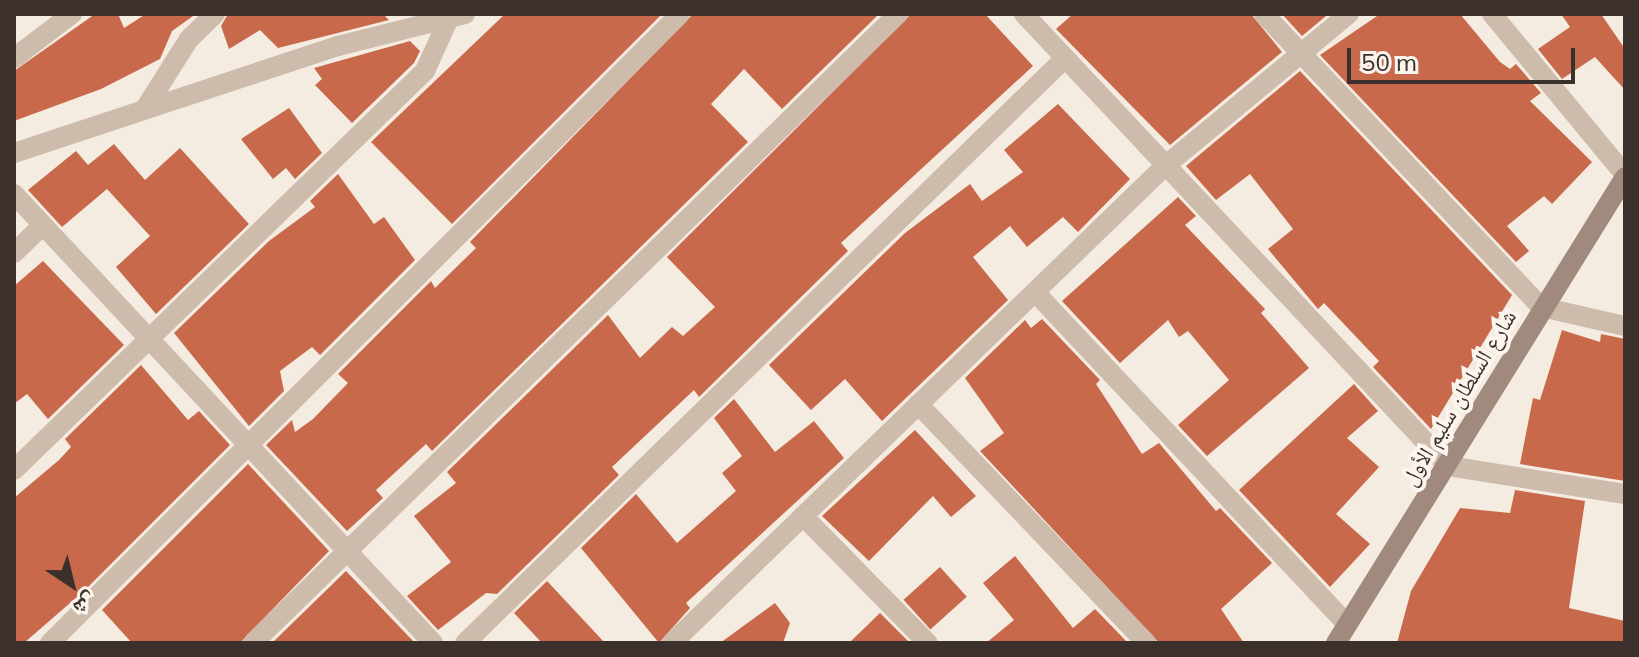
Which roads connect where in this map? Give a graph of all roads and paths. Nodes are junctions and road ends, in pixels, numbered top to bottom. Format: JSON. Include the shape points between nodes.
{"nodes":[{"id":1,"x":72,"y":14,"type":"edge"},
{"id":2,"x":215,"y":14,"type":"edge"},
{"id":3,"x":680,"y":14,"type":"edge"},
{"id":4,"x":898,"y":14,"type":"edge"},
{"id":5,"x":1024,"y":14,"type":"edge"},
{"id":6,"x":1264,"y":14,"type":"edge"},
{"id":7,"x":1349,"y":14,"type":"edge"},
{"id":8,"x":1492,"y":14,"type":"edge"},
{"id":9,"x":457,"y":16,"type":"edge"},
{"id":10,"x":1301,"y":55,"type":"junction"},
{"id":11,"x":14,"y":58,"type":"edge"},
{"id":12,"x":1065,"y":58,"type":"junction"},
{"id":13,"x":146,"y":107,"type":"junction"},
{"id":14,"x":14,"y":153,"type":"edge"},
{"id":15,"x":1165,"y":166,"type":"junction"},
{"id":16,"x":1625,"y":176,"type":"edge"},
{"id":17,"x":14,"y":194,"type":"edge"},
{"id":18,"x":41,"y":227,"type":"junction"},
{"id":19,"x":14,"y":253,"type":"edge"},
{"id":20,"x":1035,"y":292,"type":"junction"},
{"id":21,"x":1541,"y":307,"type":"junction"},
{"id":22,"x":1625,"y":326,"type":"edge"},
{"id":23,"x":146,"y":338,"type":"junction"},
{"id":24,"x":918,"y":404,"type":"junction"},
{"id":25,"x":249,"y":447,"type":"junction"},
{"id":26,"x":1448,"y":466,"type":"junction"},
{"id":27,"x":14,"y":470,"type":"edge"},
{"id":28,"x":1625,"y":494,"type":"edge"},
{"id":29,"x":803,"y":516,"type":"junction"},
{"id":30,"x":348,"y":553,"type":"junction"},
{"id":31,"x":1347,"y":624,"type":"junction"},
{"id":32,"x":676,"y":642,"type":"edge"},
{"id":33,"x":50,"y":643,"type":"edge"},
{"id":34,"x":253,"y":643,"type":"edge"},
{"id":35,"x":433,"y":643,"type":"edge"},
{"id":36,"x":465,"y":643,"type":"edge"},
{"id":37,"x":928,"y":643,"type":"edge"},
{"id":38,"x":1146,"y":643,"type":"edge"},
{"id":39,"x":1336,"y":643,"type":"edge"}],
"edges":[{"from":1,"to":11,"type":"street"},
{"from":2,"to":13,"type":"street","via":[[189,39]]},
{"from":3,"to":25,"type":"street"},
{"from":4,"to":30,"type":"street"},
{"from":5,"to":12,"type":"street"},
{"from":6,"to":10,"type":"street"},
{"from":7,"to":10,"type":"street"},
{"from":8,"to":16,"type":"street"},
{"from":9,"to":13,"type":"street"},
{"from":9,"to":23,"type":"street","via":[[425,71]]},
{"from":10,"to":15,"type":"street"},
{"from":10,"to":21,"type":"street"},
{"from":12,"to":15,"type":"street"},
{"from":12,"to":36,"type":"street"},
{"from":13,"to":14,"type":"street"},
{"from":15,"to":20,"type":"street"},
{"from":15,"to":26,"type":"street"},
{"from":16,"to":21,"type":"street","name":"شارع السلطان سليم الأول"},
{"from":17,"to":18,"type":"street"},
{"from":18,"to":19,"type":"street"},
{"from":18,"to":23,"type":"street"},
{"from":20,"to":24,"type":"street"},
{"from":20,"to":31,"type":"street"},
{"from":21,"to":22,"type":"street"},
{"from":21,"to":26,"type":"street","name":"شارع السلطان سليم الأول"},
{"from":23,"to":25,"type":"street"},
{"from":23,"to":27,"type":"street"},
{"from":24,"to":29,"type":"street"},
{"from":24,"to":38,"type":"street"},
{"from":25,"to":30,"type":"street"},
{"from":25,"to":33,"type":"street"},
{"from":26,"to":28,"type":"street"},
{"from":26,"to":31,"type":"street","name":"شارع السلطان سليم الأول"},
{"from":29,"to":32,"type":"street"},
{"from":29,"to":37,"type":"street"},
{"from":30,"to":34,"type":"street"},
{"from":30,"to":35,"type":"street"},
{"from":31,"to":39,"type":"street","name":"شارع السلطان سليم الأول"}]}
